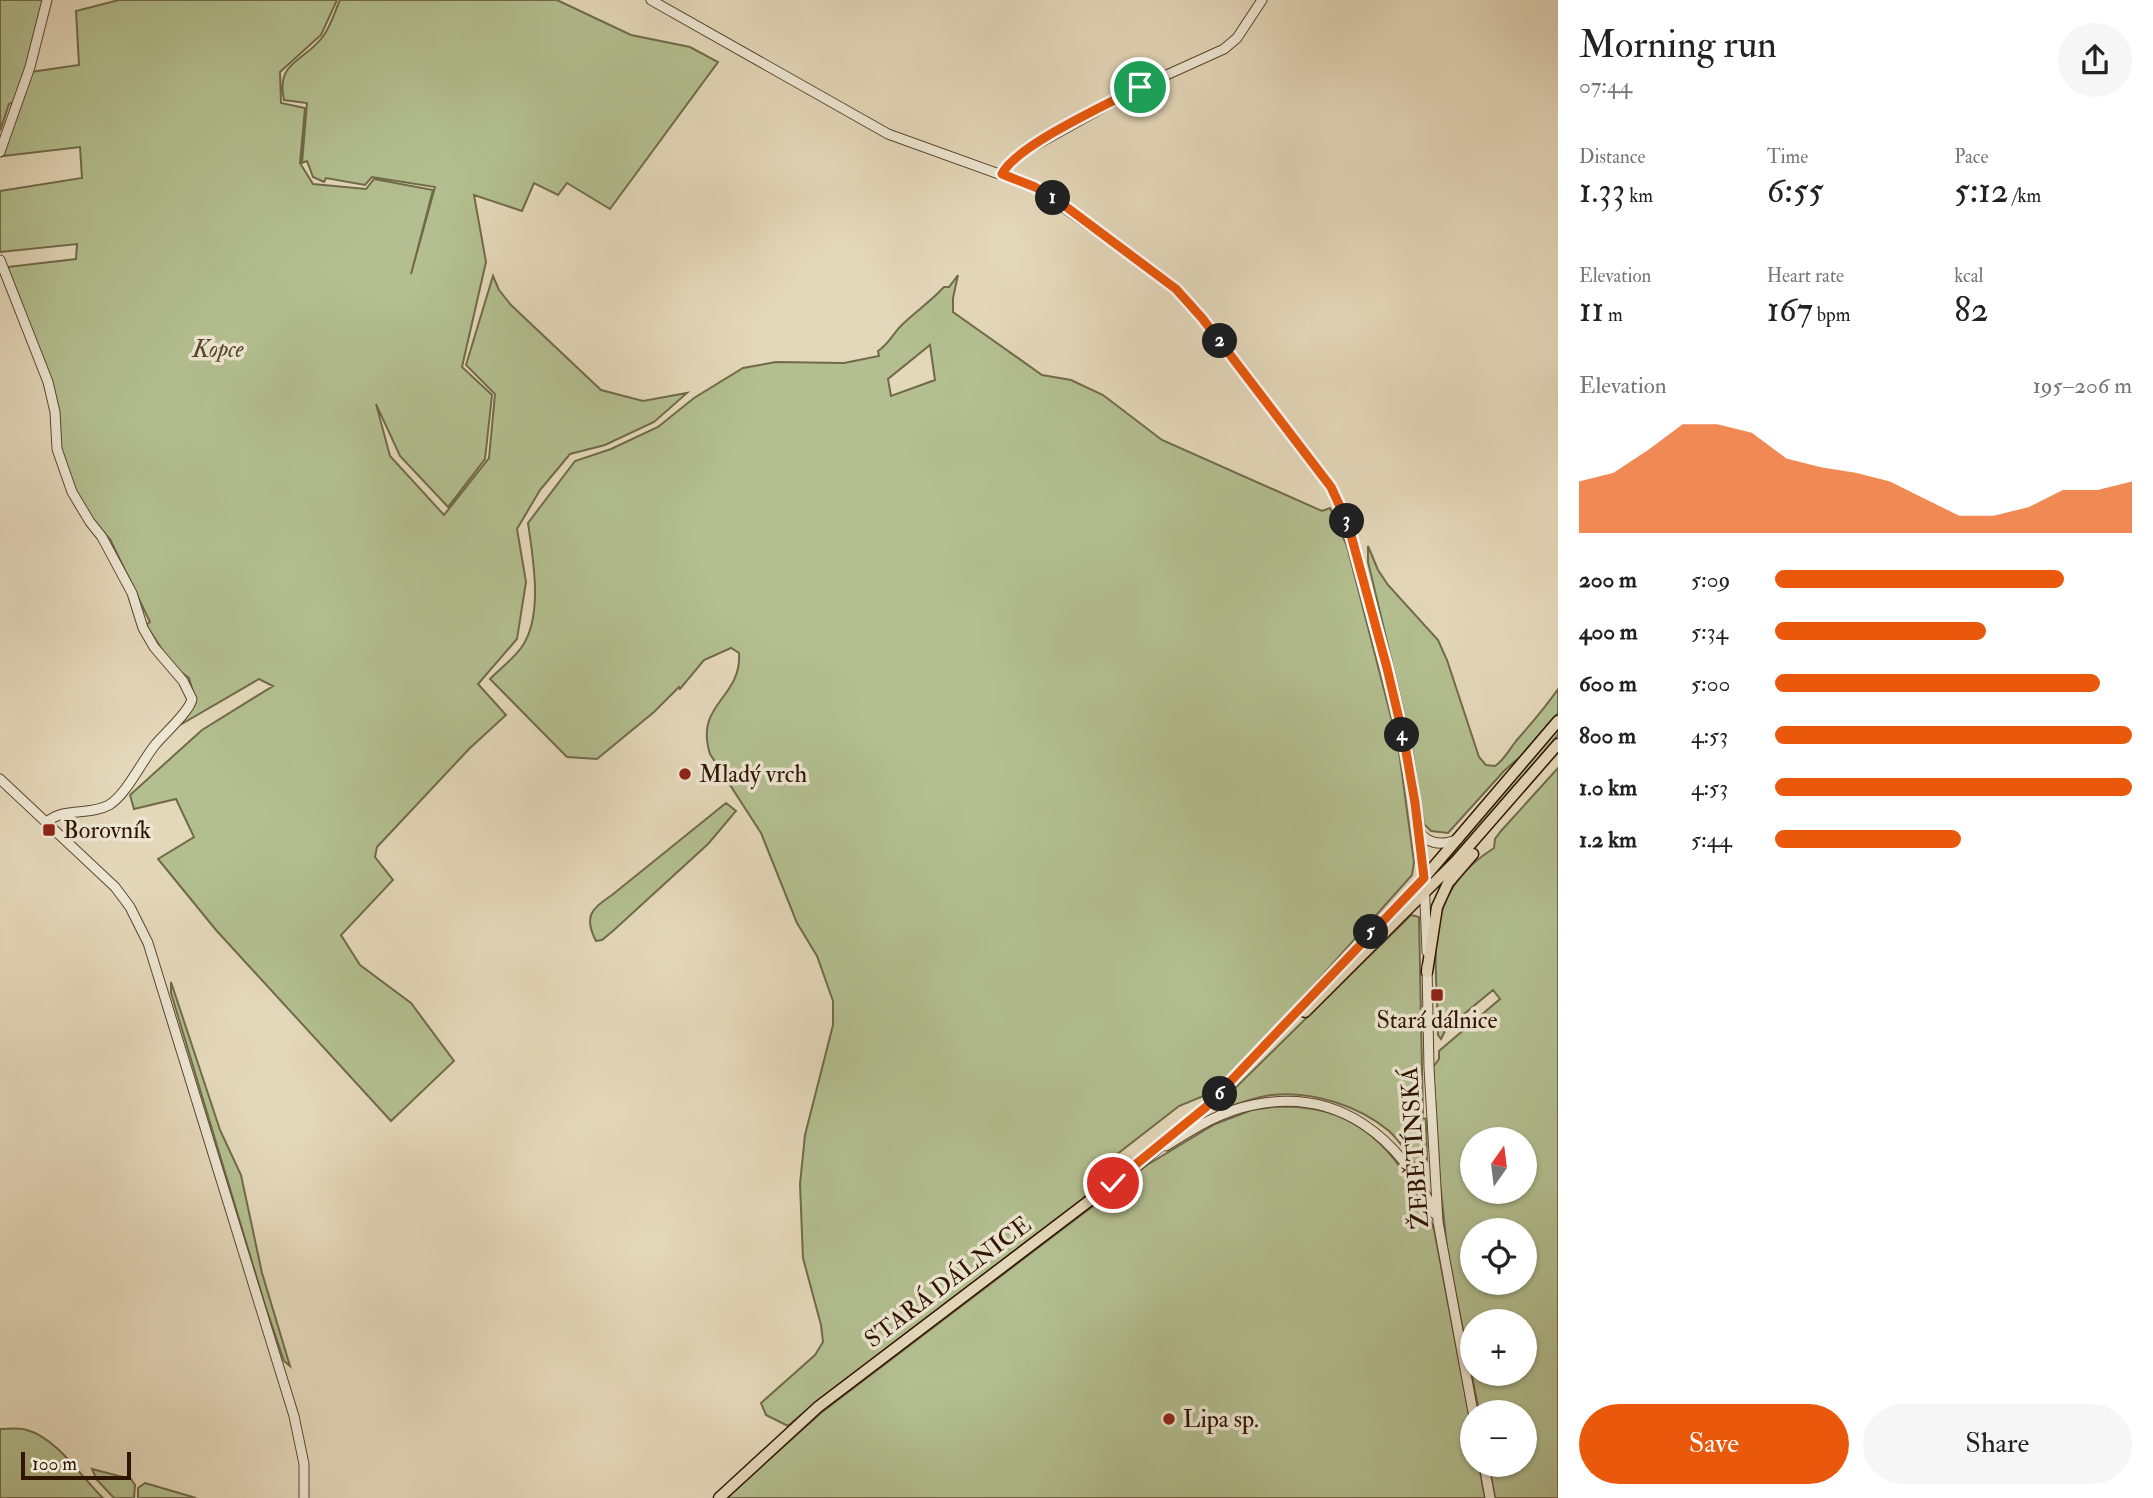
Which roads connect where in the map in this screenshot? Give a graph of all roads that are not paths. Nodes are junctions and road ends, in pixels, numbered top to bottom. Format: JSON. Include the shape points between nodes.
{"nodes":[{"id":1,"x":47,"y":0,"type":"edge"},
{"id":2,"x":651,"y":0,"type":"edge"},
{"id":3,"x":1262,"y":0,"type":"edge"},
{"id":4,"x":0,"y":152,"type":"edge"},
{"id":5,"x":1002,"y":174,"type":"junction"},
{"id":6,"x":0,"y":260,"type":"edge"},
{"id":7,"x":1558,"y":721,"type":"edge"},
{"id":8,"x":1558,"y":744,"type":"edge"},
{"id":9,"x":0,"y":779,"type":"edge"},
{"id":10,"x":1518,"y":792,"type":"junction"},
{"id":11,"x":47,"y":822,"type":"junction"},
{"id":12,"x":1418,"y":828,"type":"junction"},
{"id":13,"x":1462,"y":836,"type":"junction"},
{"id":14,"x":1424,"y":878,"type":"junction"},
{"id":15,"x":1425,"y":893,"type":"junction"},
{"id":16,"x":1427,"y":972,"type":"junction"},
{"id":17,"x":1266,"y":1046,"type":"junction"},
{"id":18,"x":1143,"y":1160,"type":"junction"},
{"id":19,"x":1438,"y":1222,"type":"junction"},
{"id":20,"x":1472,"y":1400,"type":"edge"},
{"id":21,"x":1486,"y":1477,"type":"edge"},
{"id":22,"x":304,"y":1498,"type":"edge"},
{"id":23,"x":719,"y":1498,"type":"edge"},
{"id":24,"x":1490,"y":1498,"type":"edge"}],
"edges":[{"from":1,"to":4,"type":"street","via":[[30,67]]},
{"from":2,"to":5,"type":"street","name":"ŽEBĚTÍNSKÁ","via":[[888,134]]},
{"from":3,"to":5,"type":"street","via":[[1237,38],[1224,49],[1082,118],[1018,155]]},
{"from":5,"to":12,"type":"street","name":"ŽEBĚTÍNSKÁ","via":[[1057,200],[1176,289],[1331,487],[1348,524],[1383,654],[1404,740]]},
{"from":6,"to":11,"type":"street","via":[[48,382],[57,449],[72,492],[132,593],[154,647],[192,699],[113,802],[99,809],[57,815]]},
{"from":7,"to":13,"type":"main road","name":"STARÁ DÁLNICE"},
{"from":8,"to":10,"type":"main road","name":"STARÁ DÁLNICE"},
{"from":9,"to":11,"type":"street"},
{"from":10,"to":15,"type":"main road","name":"STARÁ DÁLNICE"},
{"from":10,"to":16,"type":"main road","via":[[1448,883],[1437,907]]},
{"from":11,"to":22,"type":"street","via":[[116,887],[148,943],[294,1416],[304,1464]]},
{"from":12,"to":13,"type":"street","via":[[1433,843]]},
{"from":12,"to":14,"type":"street","name":"ŽEBĚTÍNSKÁ"},
{"from":13,"to":14,"type":"main road","name":"STARÁ DÁLNICE"},
{"from":14,"to":15,"type":"street","name":"ŽEBĚTÍNSKÁ"},
{"from":14,"to":17,"type":"main road","name":"STARÁ DÁLNICE"},
{"from":15,"to":16,"type":"street","name":"ŽEBĚTÍNSKÁ"},
{"from":15,"to":17,"type":"main road","name":"STARÁ DÁLNICE","via":[[1316,1003]]},
{"from":16,"to":19,"type":"street","name":"ŽEBĚTÍNSKÁ"},
{"from":17,"to":18,"type":"main road","name":"STARÁ DÁLNICE","via":[[1206,1107]]},
{"from":18,"to":19,"type":"street","via":[[1196,1127],[1251,1105],[1306,1102],[1348,1115],[1383,1137],[1399,1154]]},
{"from":18,"to":23,"type":"main road","name":"STARÁ DÁLNICE","via":[[818,1407]]},
{"from":19,"to":20,"type":"street","name":"ŽEBĚTÍNSKÁ"},
{"from":21,"to":24,"type":"street"}]}
